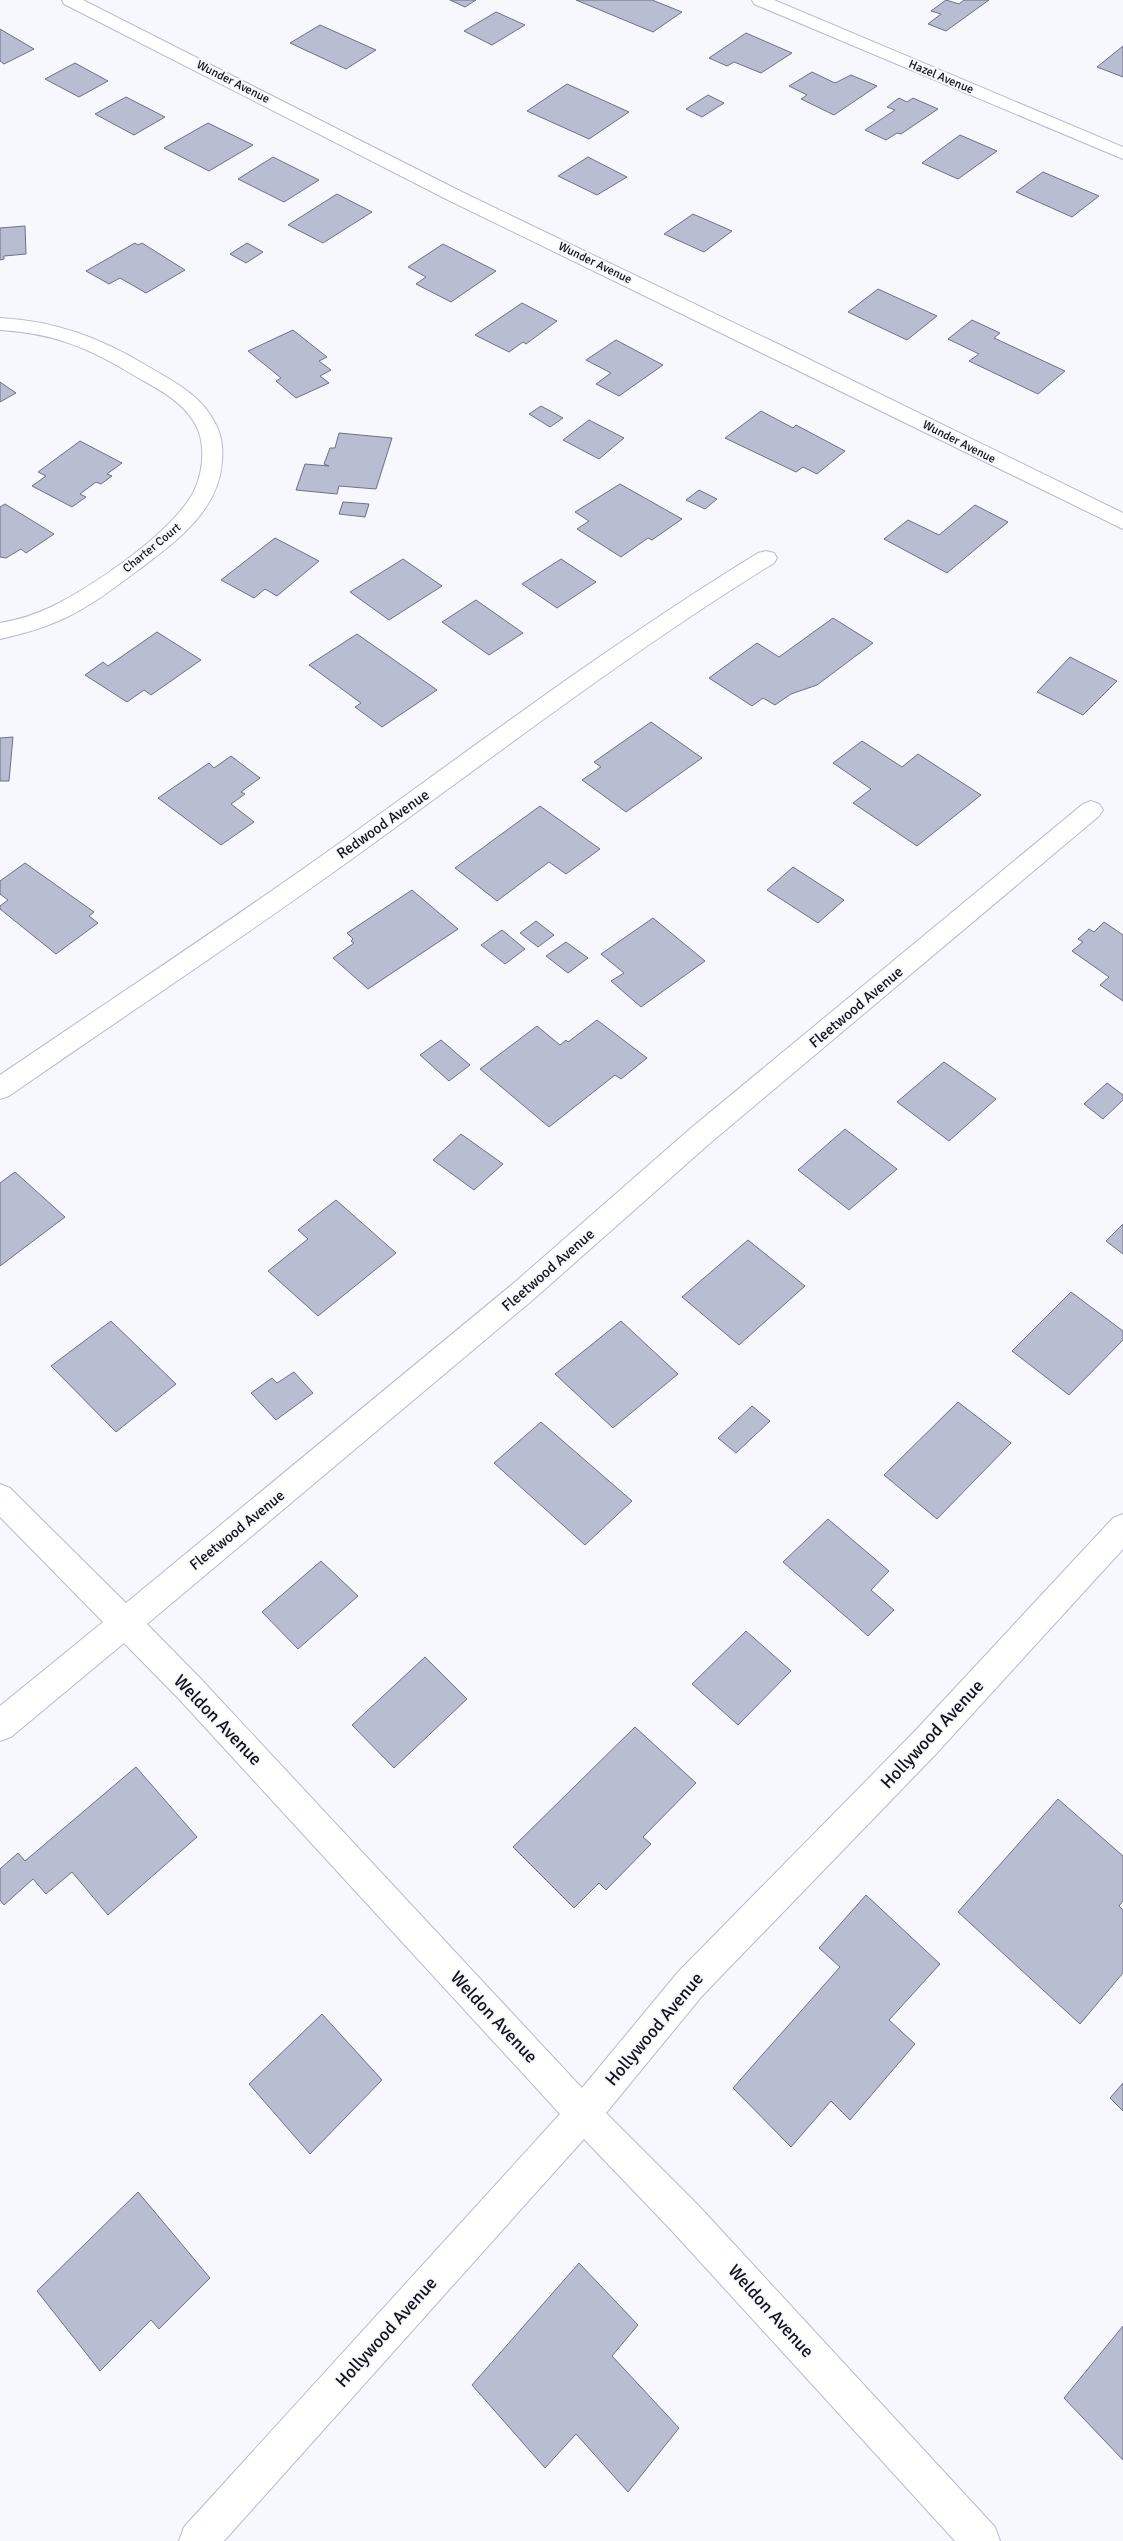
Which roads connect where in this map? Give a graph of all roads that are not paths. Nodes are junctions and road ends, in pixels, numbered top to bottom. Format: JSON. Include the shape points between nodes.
{"nodes":[{"id":1,"x":70,"y":0,"type":"edge"},
{"id":2,"x":760,"y":0,"type":"edge"},
{"id":3,"x":1123,"y":154,"type":"edge"},
{"id":4,"x":0,"y":324,"type":"edge"},
{"id":5,"x":1123,"y":522,"type":"edge"},
{"id":6,"x":766,"y":558,"type":"dead end"},
{"id":7,"x":0,"y":631,"type":"edge"},
{"id":8,"x":1091,"y":810,"type":"dead end"},
{"id":9,"x":0,"y":1089,"type":"edge"},
{"id":10,"x":0,"y":1498,"type":"edge"},
{"id":11,"x":1123,"y":1528,"type":"edge"},
{"id":12,"x":124,"y":1623,"type":"junction"},
{"id":13,"x":0,"y":1726,"type":"edge"},
{"id":14,"x":583,"y":2114,"type":"junction"},
{"id":15,"x":198,"y":2541,"type":"edge"},
{"id":16,"x":981,"y":2541,"type":"edge"}],
"edges":[{"from":1,"to":5,"type":"street","name":"Wunder Avenue","via":[[455,196]]},
{"from":2,"to":3,"type":"street","name":"Hazel Avenue"},
{"from":4,"to":7,"type":"street","name":"Charter Court","via":[[68,333],[97,344],[186,398],[202,417],[212,438],[213,470],[205,494],[173,533],[86,600],[52,616]]},
{"from":6,"to":9,"type":"street","name":"Redwood Avenue","via":[[523,720],[354,845]]},
{"from":8,"to":12,"type":"street","name":"Fleetwood Avenue","via":[[700,1136],[518,1296]]},
{"from":10,"to":12,"type":"street","name":"Weldon Avenue"},
{"from":11,"to":14,"type":"street","name":"Hollywood Avenue","via":[[924,1744],[690,1984]]},
{"from":12,"to":13,"type":"street","name":"Fleetwood Avenue"},
{"from":12,"to":14,"type":"street","name":"Weldon Avenue","via":[[311,1818]]},
{"from":14,"to":15,"type":"street","name":"Hollywood Avenue"},
{"from":14,"to":16,"type":"street","name":"Weldon Avenue","via":[[685,2218]]}]}
